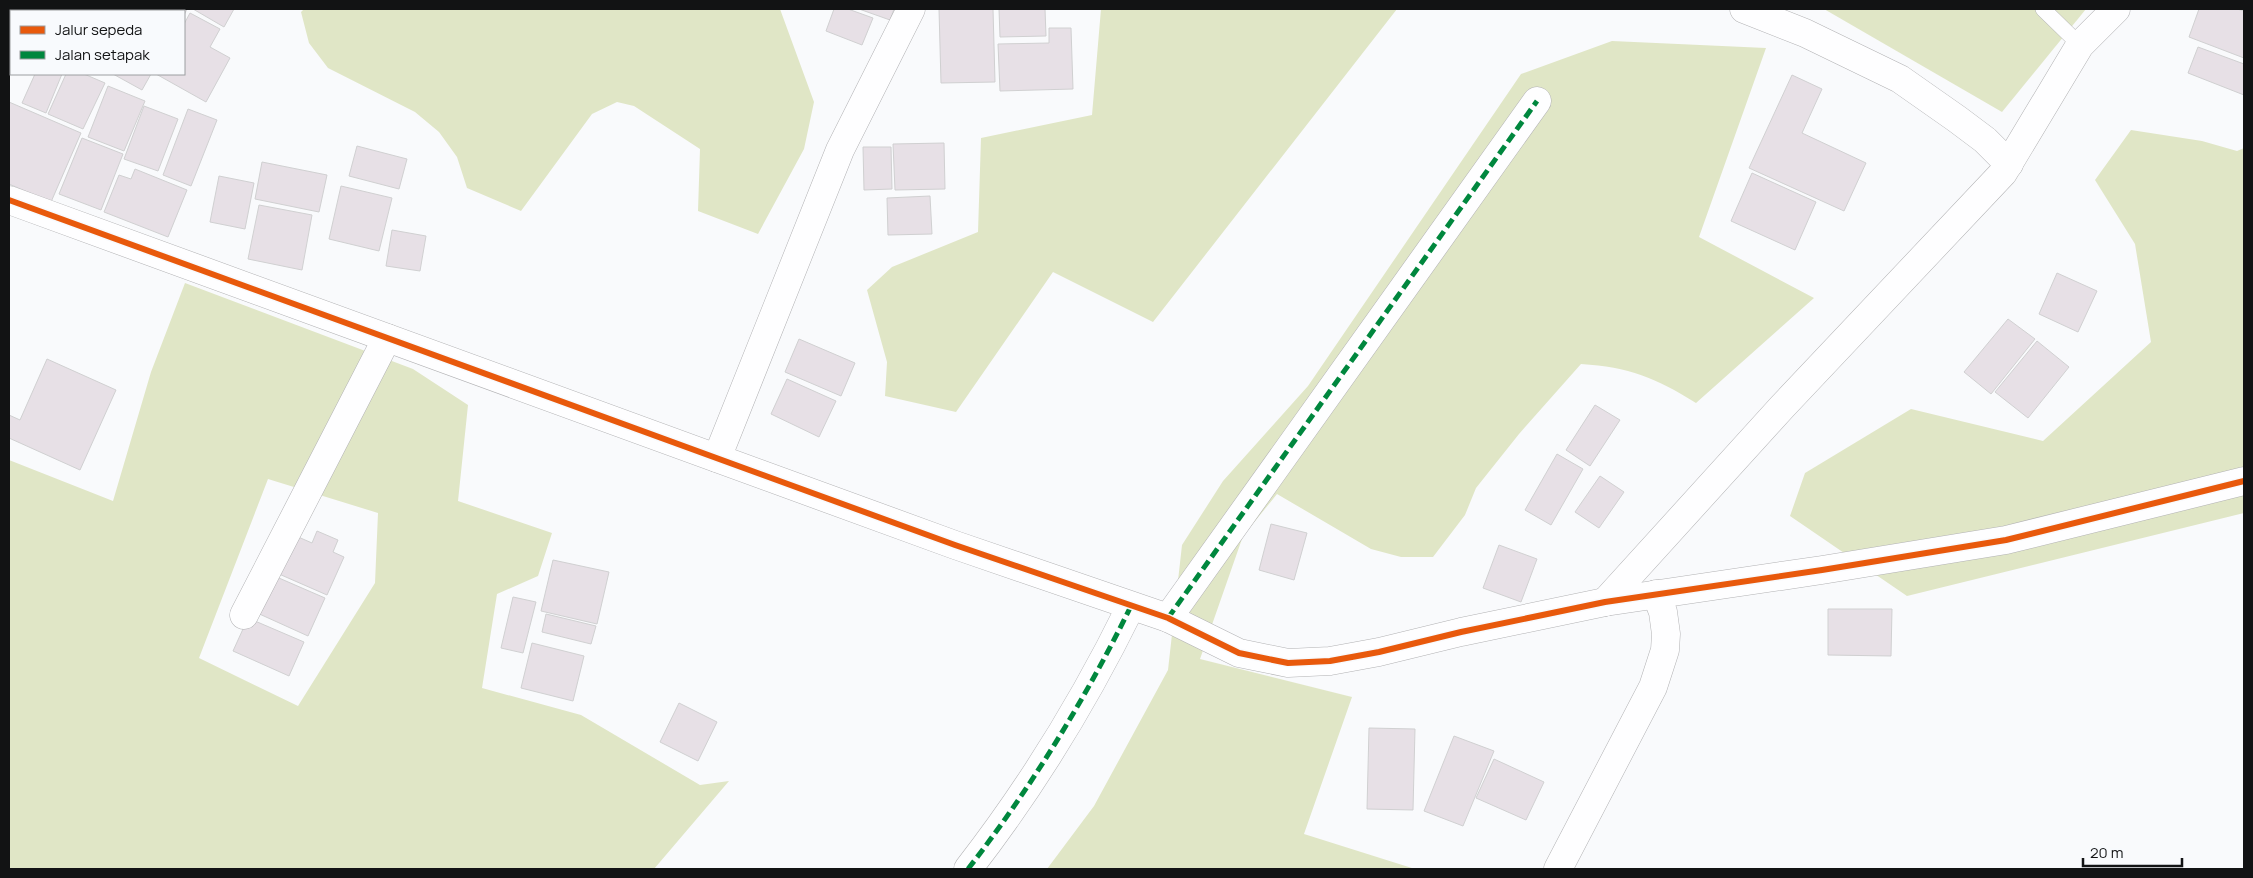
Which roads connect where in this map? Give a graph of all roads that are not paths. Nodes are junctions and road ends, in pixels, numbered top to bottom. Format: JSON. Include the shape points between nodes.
{"nodes":[{"id":1,"x":911,"y":9,"type":"edge"},
{"id":2,"x":1744,"y":9,"type":"edge"},
{"id":3,"x":2043,"y":9,"type":"edge"},
{"id":4,"x":2116,"y":9,"type":"edge"},
{"id":5,"x":2080,"y":45,"type":"junction"},
{"id":6,"x":1536,"y":101,"type":"dead end"},
{"id":7,"x":2008,"y":164,"type":"junction"},
{"id":8,"x":9,"y":200,"type":"edge"},
{"id":9,"x":387,"y":338,"type":"junction"},
{"id":10,"x":717,"y":458,"type":"junction"},
{"id":11,"x":2244,"y":481,"type":"edge"},
{"id":12,"x":1656,"y":594,"type":"junction"},
{"id":13,"x":1605,"y":602,"type":"junction"},
{"id":14,"x":1131,"y":606,"type":"junction"},
{"id":15,"x":244,"y":615,"type":"dead end"},
{"id":16,"x":1168,"y":618,"type":"junction"},
{"id":17,"x":968,"y":869,"type":"edge"},
{"id":18,"x":1558,"y":869,"type":"edge"}],
"edges":[{"from":1,"to":10,"type":"street","via":[[840,150]]},
{"from":2,"to":7,"type":"street","via":[[1805,33],[1900,79],[1971,130]]},
{"from":3,"to":5,"type":"lane"},
{"from":4,"to":5,"type":"street"},
{"from":5,"to":7,"type":"street"},
{"from":6,"to":16,"type":"street"},
{"from":7,"to":13,"type":"street"},
{"from":8,"to":9,"type":"street"},
{"from":9,"to":10,"type":"street"},
{"from":9,"to":15,"type":"street"},
{"from":10,"to":14,"type":"street"},
{"from":11,"to":12,"type":"street","via":[[2006,540]]},
{"from":12,"to":13,"type":"street"},
{"from":12,"to":18,"type":"street","via":[[1666,634],[1665,650],[1653,687]]},
{"from":13,"to":16,"type":"street","via":[[1379,652],[1330,661],[1288,663],[1239,653]]},
{"from":14,"to":16,"type":"street"},
{"from":14,"to":17,"type":"street","via":[[1104,661],[1035,774]]}]}
